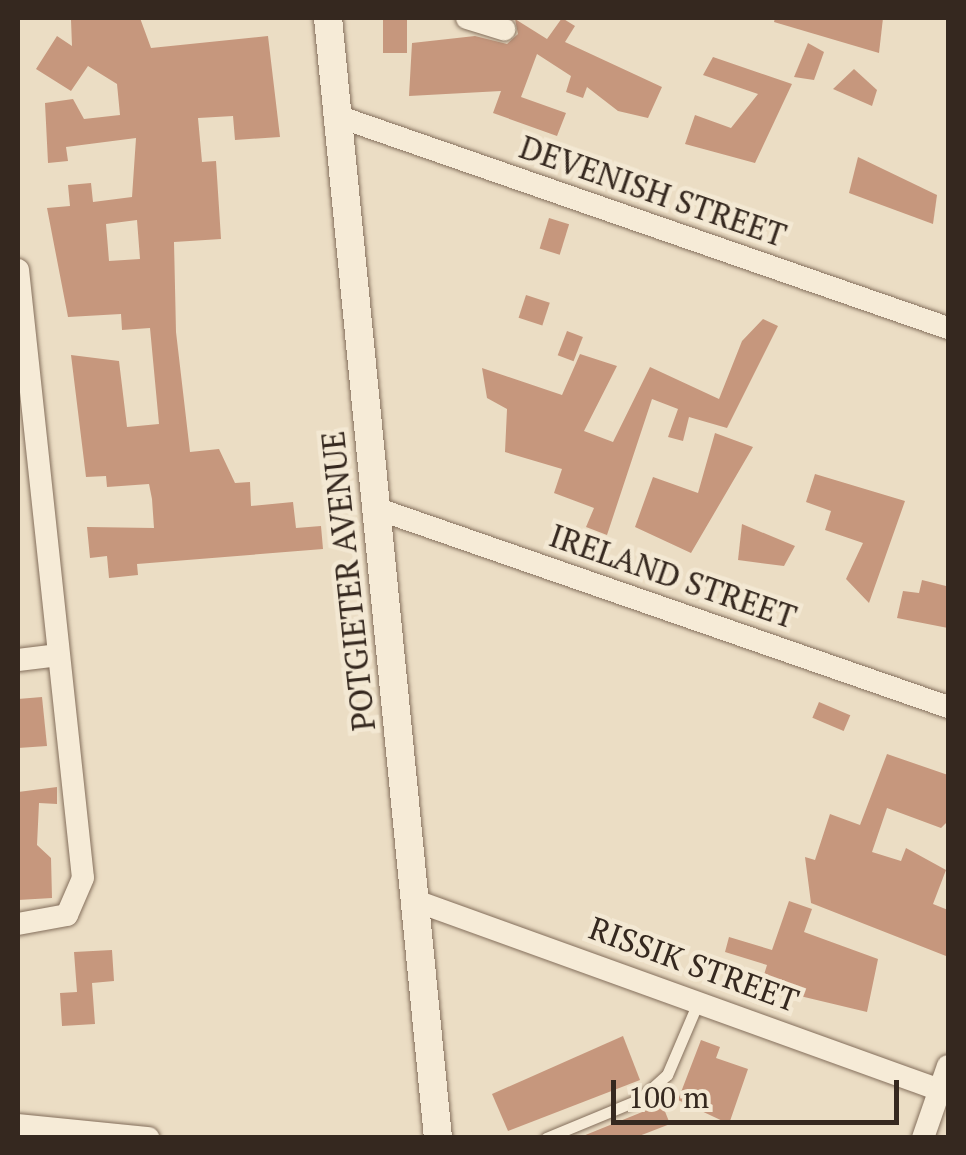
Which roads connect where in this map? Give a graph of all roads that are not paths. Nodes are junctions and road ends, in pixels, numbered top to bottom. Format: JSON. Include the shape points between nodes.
{"nodes":[{"id":1,"x":328,"y":18,"type":"edge"},
{"id":2,"x":466,"y":18,"type":"edge"},
{"id":3,"x":504,"y":29,"type":"dead end"},
{"id":4,"x":337,"y":116,"type":"junction"},
{"id":5,"x":18,"y":270,"type":"edge"},
{"id":6,"x":948,"y":328,"type":"edge"},
{"id":7,"x":25,"y":414,"type":"edge"},
{"id":8,"x":375,"y":508,"type":"junction"},
{"id":9,"x":57,"y":655,"type":"junction"},
{"id":10,"x":18,"y":660,"type":"edge"},
{"id":11,"x":948,"y":708,"type":"edge"},
{"id":12,"x":416,"y":901,"type":"junction"},
{"id":13,"x":18,"y":924,"type":"edge"},
{"id":14,"x":699,"y":1000,"type":"junction"},
{"id":15,"x":948,"y":1066,"type":"edge"},
{"id":16,"x":944,"y":1091,"type":"edge"},
{"id":17,"x":18,"y":1126,"type":"edge"},
{"id":18,"x":148,"y":1138,"type":"edge"},
{"id":19,"x":438,"y":1138,"type":"edge"},
{"id":20,"x":546,"y":1138,"type":"edge"},
{"id":21,"x":923,"y":1138,"type":"edge"}],
"edges":[{"from":1,"to":4,"type":"street","name":"POTGIETER AVENUE"},
{"from":2,"to":3,"type":"street"},
{"from":4,"to":6,"type":"street","name":"DEVENISH STREET"},
{"from":4,"to":8,"type":"street","name":"POTGIETER AVENUE"},
{"from":5,"to":7,"type":"street"},
{"from":7,"to":9,"type":"street"},
{"from":8,"to":11,"type":"street","name":"IRELAND STREET"},
{"from":8,"to":12,"type":"street","name":"POTGIETER AVENUE"},
{"from":9,"to":10,"type":"street"},
{"from":9,"to":13,"type":"street","via":[[84,878],[75,908],[57,920]]},
{"from":12,"to":14,"type":"street","name":"RISSIK STREET"},
{"from":12,"to":19,"type":"street","name":"POTGIETER AVENUE"},
{"from":14,"to":16,"type":"street","name":"RISSIK STREET"},
{"from":14,"to":20,"type":"lane","via":[[667,1075],[640,1099]]},
{"from":15,"to":16,"type":"street"},
{"from":16,"to":21,"type":"street"},
{"from":17,"to":18,"type":"street"}]}
